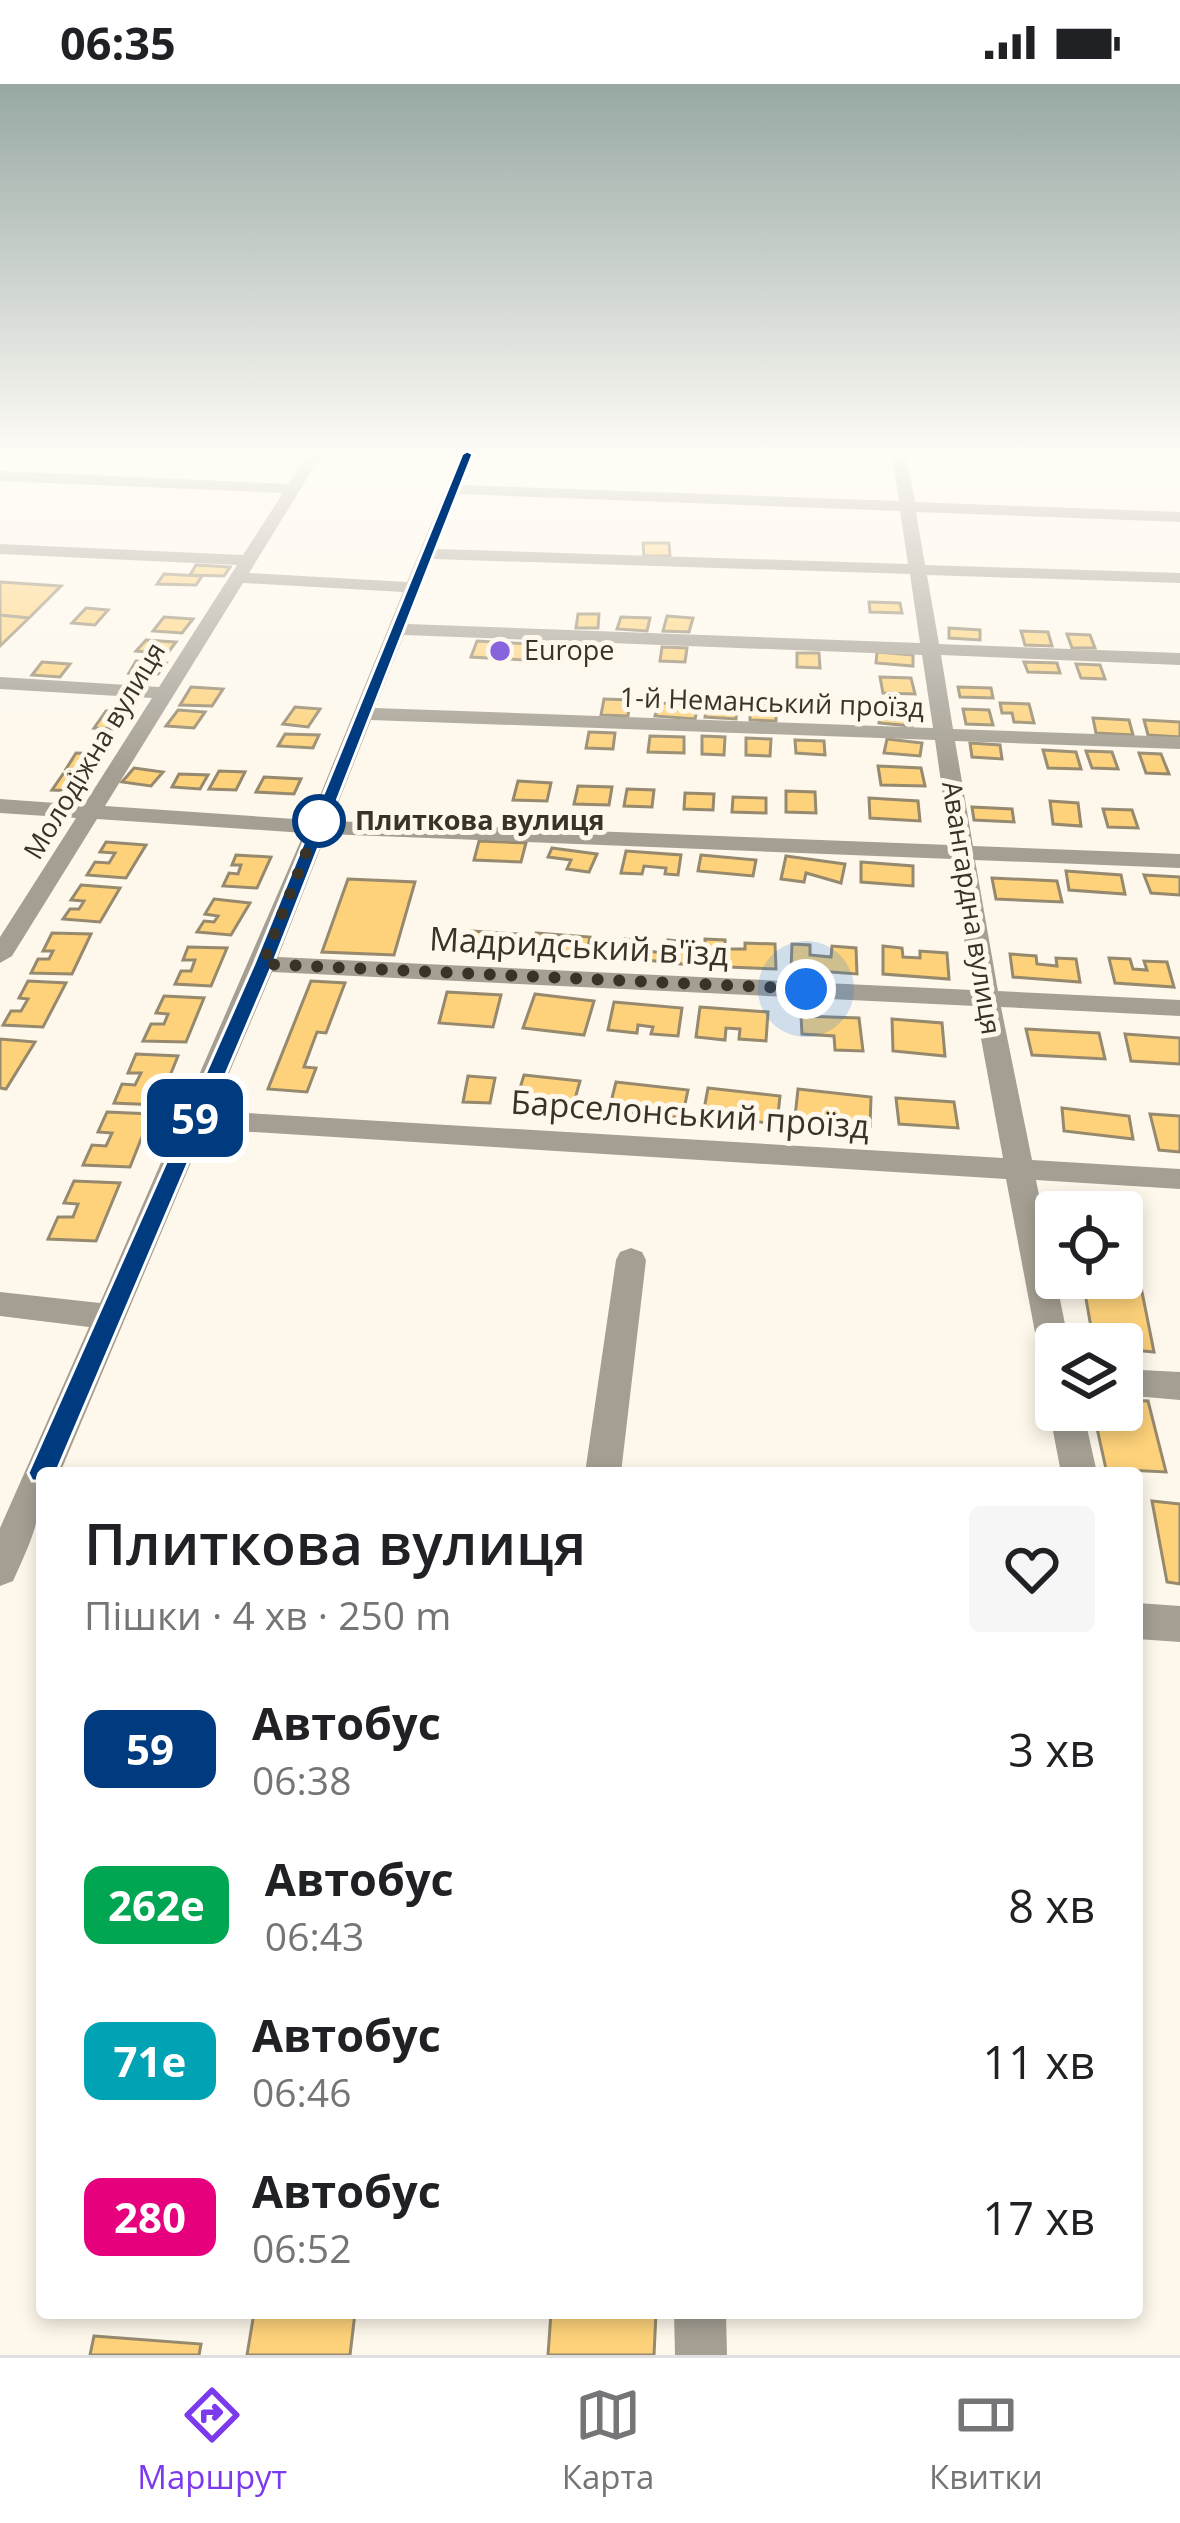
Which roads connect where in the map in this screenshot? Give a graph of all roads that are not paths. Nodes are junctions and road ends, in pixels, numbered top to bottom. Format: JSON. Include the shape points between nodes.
{"nodes":[{"id":1,"x":131,"y":560,"type":"edge"},
{"id":2,"x":245,"y":560,"type":"edge"},
{"id":3,"x":427,"y":560,"type":"edge"},
{"id":4,"x":624,"y":560,"type":"edge"},
{"id":5,"x":916,"y":560,"type":"edge"},
{"id":6,"x":239,"y":569,"type":"junction"},
{"id":7,"x":917,"y":569,"type":"junction"},
{"id":8,"x":1180,"y":578,"type":"edge"},
{"id":9,"x":416,"y":587,"type":"junction"},
{"id":10,"x":398,"y":629,"type":"junction"},
{"id":11,"x":931,"y":648,"type":"junction"},
{"id":12,"x":1180,"y":659,"type":"edge"},
{"id":13,"x":0,"y":682,"type":"edge"},
{"id":14,"x":161,"y":693,"type":"junction"},
{"id":15,"x":363,"y":714,"type":"junction"},
{"id":16,"x":943,"y":736,"type":"junction"},
{"id":17,"x":1180,"y":743,"type":"edge"},
{"id":18,"x":0,"y":806,"type":"edge"},
{"id":19,"x":92,"y":813,"type":"junction"},
{"id":20,"x":317,"y":827,"type":"junction"},
{"id":21,"x":961,"y":851,"type":"junction"},
{"id":22,"x":1180,"y":861,"type":"edge"},
{"id":23,"x":0,"y":956,"type":"edge"},
{"id":24,"x":263,"y":964,"type":"junction"},
{"id":25,"x":986,"y":998,"type":"junction"},
{"id":26,"x":1180,"y":1008,"type":"edge"},
{"id":27,"x":195,"y":1119,"type":"junction"},
{"id":28,"x":1016,"y":1171,"type":"junction"},
{"id":29,"x":1180,"y":1179,"type":"edge"},
{"id":30,"x":631,"y":1260,"type":"dead end"},
{"id":31,"x":0,"y":1304,"type":"edge"},
{"id":32,"x":109,"y":1317,"type":"junction"},
{"id":33,"x":1048,"y":1323,"type":"edge"},
{"id":34,"x":1143,"y":1383,"type":"edge"},
{"id":35,"x":1180,"y":1386,"type":"edge"},
{"id":36,"x":1070,"y":1431,"type":"edge"},
{"id":37,"x":45,"y":1467,"type":"edge"},
{"id":38,"x":604,"y":1467,"type":"edge"},
{"id":39,"x":1078,"y":1467,"type":"edge"},
{"id":40,"x":32,"y":1523,"type":"edge"},
{"id":41,"x":0,"y":1569,"type":"edge"},
{"id":42,"x":1143,"y":1621,"type":"edge"},
{"id":43,"x":1180,"y":1624,"type":"edge"},
{"id":44,"x":700,"y":2319,"type":"edge"},
{"id":45,"x":701,"y":2355,"type":"edge"}],
"edges":[{"from":1,"to":6,"type":"street"},
{"from":2,"to":6,"type":"street","name":"Молодіжна вулиця"},
{"from":3,"to":9,"type":"street"},
{"from":4,"to":7,"type":"street"},
{"from":5,"to":7,"type":"street","name":"Авангардна вулиця"},
{"from":6,"to":9,"type":"street"},
{"from":6,"to":14,"type":"street","name":"Молодіжна вулиця"},
{"from":7,"to":8,"type":"street"},
{"from":7,"to":11,"type":"street","name":"Авангардна вулиця"},
{"from":9,"to":10,"type":"street"},
{"from":10,"to":11,"type":"street"},
{"from":10,"to":15,"type":"street"},
{"from":11,"to":12,"type":"street"},
{"from":11,"to":16,"type":"street","name":"Авангардна вулиця"},
{"from":13,"to":14,"type":"street"},
{"from":14,"to":19,"type":"street","name":"Молодіжна вулиця"},
{"from":15,"to":16,"type":"street","name":"1-й Неманський проїзд"},
{"from":15,"to":20,"type":"street"},
{"from":16,"to":17,"type":"street","name":"1-й Неманський проїзд"},
{"from":16,"to":21,"type":"street","name":"Авангардна вулиця"},
{"from":18,"to":19,"type":"street"},
{"from":19,"to":20,"type":"street"},
{"from":19,"to":23,"type":"street","name":"Молодіжна вулиця"},
{"from":20,"to":21,"type":"street"},
{"from":20,"to":24,"type":"street"},
{"from":21,"to":22,"type":"street"},
{"from":21,"to":25,"type":"street","name":"Авангардна вулиця"},
{"from":24,"to":25,"type":"street","name":"Мадридський в'їзд"},
{"from":24,"to":27,"type":"street"},
{"from":25,"to":26,"type":"street","name":"Мадридський в'їзд"},
{"from":25,"to":28,"type":"street","name":"Авангардна вулиця"},
{"from":27,"to":28,"type":"street","name":"Барселонський проїзд"},
{"from":27,"to":32,"type":"street"},
{"from":28,"to":29,"type":"street","name":"Барселонський проїзд"},
{"from":28,"to":33,"type":"street","name":"Авангардна вулиця"},
{"from":30,"to":38,"type":"street"},
{"from":31,"to":32,"type":"street"},
{"from":32,"to":37,"type":"street"},
{"from":34,"to":35,"type":"street"},
{"from":36,"to":39,"type":"street"},
{"from":40,"to":41,"type":"street"},
{"from":42,"to":43,"type":"street"},
{"from":44,"to":45,"type":"street"}]}
